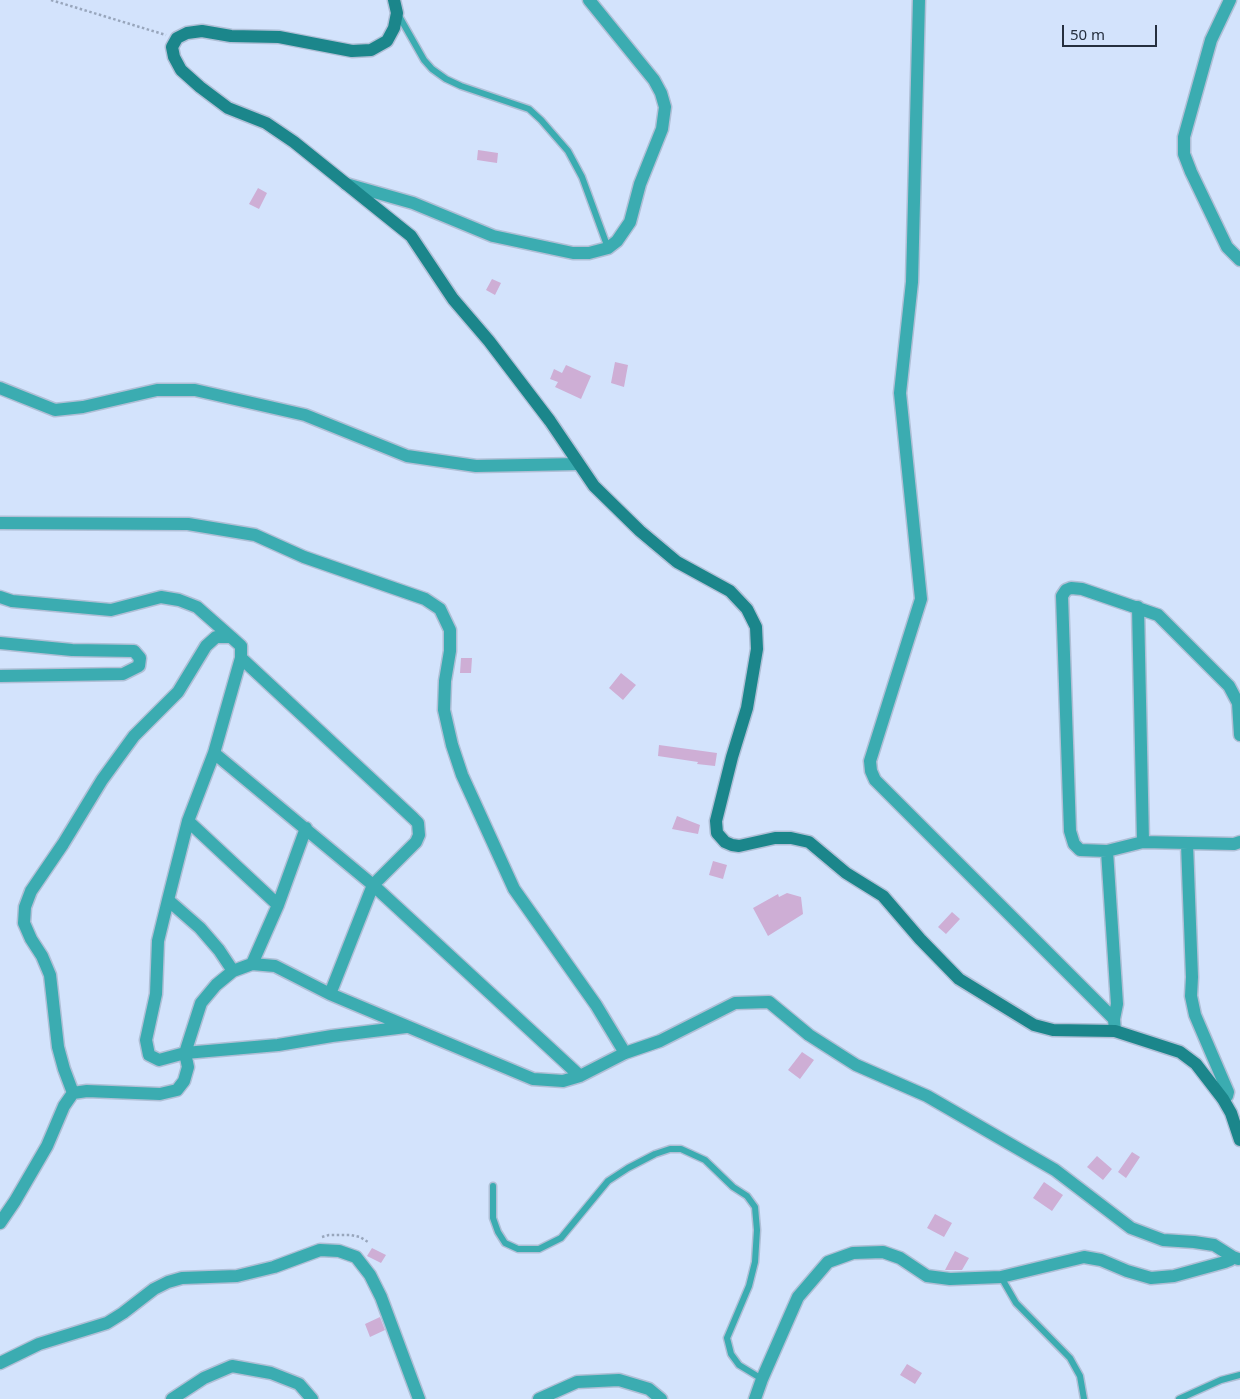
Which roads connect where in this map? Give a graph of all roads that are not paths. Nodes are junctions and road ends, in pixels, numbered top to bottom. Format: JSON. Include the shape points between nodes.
{"nodes":[{"id":1,"x":394,"y":0,"type":"edge"},
{"id":2,"x":589,"y":0,"type":"edge"},
{"id":3,"x":919,"y":0,"type":"edge"},
{"id":4,"x":1230,"y":0,"type":"edge"},
{"id":5,"x":397,"y":13,"type":"junction"},
{"id":6,"x":346,"y":184,"type":"junction"},
{"id":7,"x":608,"y":248,"type":"junction"},
{"id":8,"x":1240,"y":260,"type":"edge"},
{"id":9,"x":0,"y":388,"type":"edge"},
{"id":10,"x":578,"y":464,"type":"junction"},
{"id":11,"x":0,"y":523,"type":"edge"},
{"id":12,"x":0,"y":598,"type":"edge"},
{"id":13,"x":1138,"y":607,"type":"junction"},
{"id":14,"x":232,"y":637,"type":"junction"},
{"id":15,"x":0,"y":643,"type":"edge"},
{"id":16,"x":242,"y":658,"type":"junction"},
{"id":17,"x":0,"y":676,"type":"edge"},
{"id":18,"x":1240,"y":735,"type":"edge"},
{"id":19,"x":214,"y":753,"type":"junction"},
{"id":20,"x":188,"y":821,"type":"junction"},
{"id":21,"x":306,"y":828,"type":"junction"},
{"id":22,"x":1143,"y":842,"type":"junction"},
{"id":23,"x":1240,"y":842,"type":"edge"},
{"id":24,"x":1187,"y":844,"type":"junction"},
{"id":25,"x":1107,"y":852,"type":"junction"},
{"id":26,"x":373,"y":885,"type":"junction"},
{"id":27,"x":168,"y":900,"type":"junction"},
{"id":28,"x":278,"y":905,"type":"junction"},
{"id":29,"x":252,"y":964,"type":"junction"},
{"id":30,"x":233,"y":971,"type":"junction"},
{"id":31,"x":330,"y":994,"type":"junction"},
{"id":32,"x":1114,"y":1025,"type":"junction"},
{"id":33,"x":408,"y":1026,"type":"junction"},
{"id":34,"x":185,"y":1053,"type":"junction"},
{"id":35,"x":625,"y":1053,"type":"junction"},
{"id":36,"x":580,"y":1076,"type":"junction"},
{"id":37,"x":73,"y":1093,"type":"junction"},
{"id":38,"x":1223,"y":1099,"type":"junction"},
{"id":39,"x":1240,"y":1140,"type":"edge"},
{"id":40,"x":493,"y":1186,"type":"dead end"},
{"id":41,"x":0,"y":1223,"type":"edge"},
{"id":42,"x":1236,"y":1259,"type":"edge"},
{"id":43,"x":1001,"y":1277,"type":"junction"},
{"id":44,"x":0,"y":1363,"type":"edge"},
{"id":45,"x":1240,"y":1375,"type":"edge"},
{"id":46,"x":762,"y":1379,"type":"junction"},
{"id":47,"x":172,"y":1399,"type":"edge"},
{"id":48,"x":312,"y":1399,"type":"edge"},
{"id":49,"x":419,"y":1399,"type":"edge"},
{"id":50,"x":539,"y":1399,"type":"edge"},
{"id":51,"x":661,"y":1399,"type":"edge"},
{"id":52,"x":755,"y":1399,"type":"edge"},
{"id":53,"x":1084,"y":1399,"type":"edge"},
{"id":54,"x":1180,"y":1399,"type":"edge"}],
"edges":[{"from":1,"to":5,"type":"main road"},
{"from":2,"to":7,"type":"street","via":[[654,80],[665,107],[662,129],[640,184],[630,222],[618,241]]},
{"from":3,"to":32,"type":"street","via":[[912,282],[900,393],[921,599],[870,761],[876,780]]},
{"from":4,"to":8,"type":"street","via":[[1211,40],[1184,137],[1184,154],[1227,247]]},
{"from":5,"to":6,"type":"main road","via":[[387,41],[371,50],[352,51],[279,37],[231,36],[202,31],[177,38],[172,47],[181,70],[200,87],[228,108],[266,123]]},
{"from":5,"to":7,"type":"lane","via":[[432,69],[460,86],[529,109],[541,120],[568,151],[582,177]]},
{"from":6,"to":7,"type":"street","via":[[412,203],[493,236],[574,253]]},
{"from":6,"to":10,"type":"main road","via":[[411,236],[453,299],[545,413]]},
{"from":9,"to":10,"type":"street","via":[[55,410],[157,390],[194,390],[305,415],[406,456],[476,466]]},
{"from":10,"to":32,"type":"main road","via":[[607,500],[647,537],[677,562],[730,591],[756,627],[756,649],[746,708],[716,821],[717,833],[725,842],[739,846],[775,838],[809,842],[846,873],[883,896],[959,979],[991,1000],[1034,1025],[1053,1030]]},
{"from":11,"to":35,"type":"street","via":[[188,524],[254,535],[304,557],[425,599],[440,608],[450,630],[444,710],[462,775],[514,889],[596,1005]]},
{"from":12,"to":14,"type":"street","via":[[111,610],[161,597],[179,600],[197,607]]},
{"from":13,"to":18,"type":"street","via":[[1158,615],[1229,686],[1238,704]]},
{"from":13,"to":22,"type":"street"},
{"from":13,"to":25,"type":"street","via":[[1072,588],[1062,596],[1070,830],[1074,844],[1080,850]]},
{"from":14,"to":16,"type":"street","via":[[241,646]]},
{"from":14,"to":37,"type":"street","via":[[216,637],[206,646],[178,692],[134,736],[102,780],[31,892],[25,907],[24,923],[50,975],[58,1047]]},
{"from":15,"to":17,"type":"street","via":[[72,650],[134,651],[140,658],[139,666],[124,674]]},
{"from":16,"to":19,"type":"street"},
{"from":16,"to":26,"type":"street","via":[[418,823],[416,842]]},
{"from":19,"to":20,"type":"street"},
{"from":19,"to":21,"type":"street"},
{"from":20,"to":27,"type":"street"},
{"from":20,"to":28,"type":"street"},
{"from":21,"to":26,"type":"street"},
{"from":21,"to":28,"type":"street"},
{"from":22,"to":24,"type":"street"},
{"from":22,"to":25,"type":"street"},
{"from":23,"to":24,"type":"street"},
{"from":24,"to":38,"type":"street","via":[[1191,996],[1195,1015],[1228,1092]]},
{"from":25,"to":32,"type":"street","via":[[1117,1004]]},
{"from":26,"to":31,"type":"street"},
{"from":26,"to":36,"type":"street"},
{"from":27,"to":30,"type":"street","via":[[200,928]]},
{"from":27,"to":34,"type":"street","via":[[158,941],[156,994],[146,1040],[149,1055],[159,1060]]},
{"from":28,"to":29,"type":"street"},
{"from":29,"to":30,"type":"street"},
{"from":29,"to":31,"type":"street","via":[[275,966]]},
{"from":30,"to":34,"type":"street","via":[[201,1003]]},
{"from":31,"to":33,"type":"street"},
{"from":32,"to":38,"type":"main road","via":[[1180,1052],[1196,1064]]},
{"from":33,"to":34,"type":"street","via":[[269,1046]]},
{"from":33,"to":36,"type":"street","via":[[533,1078],[563,1081]]},
{"from":34,"to":37,"type":"street","via":[[188,1067],[184,1081],[176,1090],[160,1094]]},
{"from":35,"to":36,"type":"street"},
{"from":35,"to":42,"type":"street","via":[[660,1041],[735,1003],[769,1002],[809,1035],[856,1064],[927,1096],[1055,1170],[1131,1228],[1163,1240],[1214,1245]]},
{"from":37,"to":41,"type":"street"},
{"from":38,"to":39,"type":"main road"},
{"from":40,"to":46,"type":"lane","via":[[493,1218],[505,1244],[518,1250],[539,1249],[561,1238],[608,1182],[628,1168],[670,1149],[681,1149],[705,1160],[747,1196],[755,1207],[755,1262],[728,1338],[731,1354],[739,1365]]},
{"from":42,"to":43,"type":"street","via":[[1174,1276],[1151,1278],[1084,1257]]},
{"from":43,"to":46,"type":"street","via":[[950,1279],[927,1276],[900,1258],[884,1252],[853,1253],[828,1262],[798,1297]]},
{"from":43,"to":53,"type":"lane","via":[[1016,1303],[1070,1358],[1080,1376]]},
{"from":44,"to":49,"type":"street","via":[[39,1344],[106,1323],[154,1288],[168,1282],[182,1278],[237,1276],[274,1268],[320,1250],[356,1257],[370,1275]]},
{"from":45,"to":54,"type":"lane"},
{"from":46,"to":52,"type":"street"},
{"from":47,"to":48,"type":"street","via":[[204,1378],[232,1366],[271,1373],[299,1384]]},
{"from":50,"to":51,"type":"street","via":[[577,1382],[619,1380],[649,1389]]}]}
